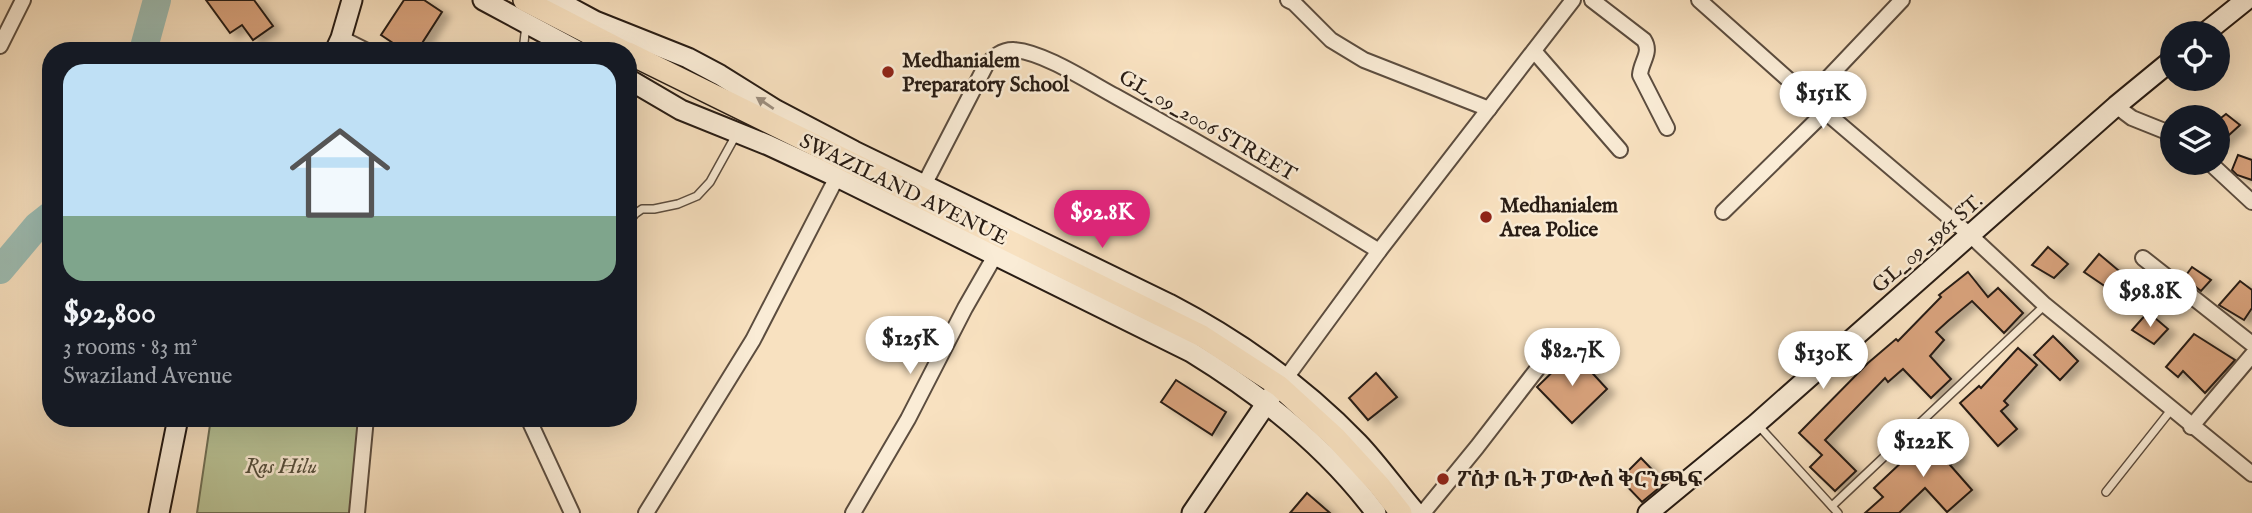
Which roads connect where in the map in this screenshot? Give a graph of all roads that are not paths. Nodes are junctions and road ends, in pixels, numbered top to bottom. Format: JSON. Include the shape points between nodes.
{"nodes":[{"id":1,"x":23,"y":0,"type":"edge"},
{"id":2,"x":352,"y":0,"type":"edge"},
{"id":3,"x":484,"y":0,"type":"edge"},
{"id":4,"x":507,"y":0,"type":"edge"},
{"id":5,"x":524,"y":0,"type":"edge"},
{"id":6,"x":556,"y":0,"type":"edge"},
{"id":7,"x":1289,"y":0,"type":"edge"},
{"id":8,"x":1573,"y":0,"type":"edge"},
{"id":9,"x":1592,"y":0,"type":"edge"},
{"id":10,"x":1699,"y":0,"type":"edge"},
{"id":11,"x":1902,"y":0,"type":"edge"},
{"id":12,"x":2246,"y":0,"type":"edge"},
{"id":13,"x":2220,"y":21,"type":"edge"},
{"id":14,"x":526,"y":24,"type":"junction"},
{"id":15,"x":339,"y":42,"type":"edge"},
{"id":16,"x":524,"y":42,"type":"edge"},
{"id":17,"x":561,"y":42,"type":"edge"},
{"id":18,"x":587,"y":42,"type":"edge"},
{"id":19,"x":606,"y":42,"type":"edge"},
{"id":20,"x":0,"y":46,"type":"edge"},
{"id":21,"x":1534,"y":51,"type":"junction"},
{"id":22,"x":637,"y":57,"type":"edge"},
{"id":23,"x":637,"y":67,"type":"edge"},
{"id":24,"x":2160,"y":71,"type":"edge"},
{"id":25,"x":637,"y":84,"type":"edge"},
{"id":26,"x":1809,"y":98,"type":"junction"},
{"id":27,"x":2116,"y":106,"type":"junction"},
{"id":28,"x":1489,"y":109,"type":"junction"},
{"id":29,"x":1826,"y":111,"type":"junction"},
{"id":30,"x":1667,"y":128,"type":"dead end"},
{"id":31,"x":2160,"y":129,"type":"edge"},
{"id":32,"x":736,"y":134,"type":"junction"},
{"id":33,"x":1620,"y":150,"type":"dead end"},
{"id":34,"x":2223,"y":175,"type":"edge"},
{"id":35,"x":837,"y":177,"type":"junction"},
{"id":36,"x":924,"y":185,"type":"junction"},
{"id":37,"x":2252,"y":202,"type":"edge"},
{"id":38,"x":1723,"y":212,"type":"dead end"},
{"id":39,"x":637,"y":213,"type":"edge"},
{"id":40,"x":1970,"y":235,"type":"junction"},
{"id":41,"x":1379,"y":251,"type":"junction"},
{"id":42,"x":996,"y":254,"type":"junction"},
{"id":43,"x":2143,"y":258,"type":"dead end"},
{"id":44,"x":2045,"y":305,"type":"junction"},
{"id":45,"x":2252,"y":344,"type":"edge"},
{"id":46,"x":2252,"y":355,"type":"edge"},
{"id":47,"x":1545,"y":359,"type":"dead end"},
{"id":48,"x":1275,"y":391,"type":"junction"},
{"id":49,"x":2171,"y":410,"type":"junction"},
{"id":50,"x":1756,"y":424,"type":"junction"},
{"id":51,"x":176,"y":427,"type":"edge"},
{"id":52,"x":365,"y":427,"type":"edge"},
{"id":53,"x":532,"y":427,"type":"edge"},
{"id":54,"x":2191,"y":427,"type":"junction"},
{"id":55,"x":2252,"y":474,"type":"edge"},
{"id":56,"x":2106,"y":492,"type":"dead end"},
{"id":57,"x":1832,"y":506,"type":"junction"},
{"id":58,"x":159,"y":513,"type":"edge"},
{"id":59,"x":356,"y":513,"type":"edge"},
{"id":60,"x":572,"y":513,"type":"edge"},
{"id":61,"x":646,"y":513,"type":"edge"},
{"id":62,"x":853,"y":513,"type":"edge"},
{"id":63,"x":1192,"y":513,"type":"edge"},
{"id":64,"x":1376,"y":513,"type":"edge"},
{"id":65,"x":1390,"y":513,"type":"edge"},
{"id":66,"x":1401,"y":513,"type":"edge"},
{"id":67,"x":1416,"y":513,"type":"edge"},
{"id":68,"x":1423,"y":513,"type":"edge"},
{"id":69,"x":1648,"y":513,"type":"edge"},
{"id":70,"x":1838,"y":513,"type":"edge"}],
"edges":[{"from":1,"to":20,"type":"street"},
{"from":2,"to":15,"type":"main road"},
{"from":3,"to":14,"type":"main road"},
{"from":4,"to":18,"type":"main road"},
{"from":5,"to":19,"type":"main road"},
{"from":36,"to":6,"type":"main road","one_way":true,"via":[[776,110],[688,58],[595,21]]},
{"from":7,"to":28,"type":"street","via":[[1331,40],[1364,61]]},
{"from":8,"to":21,"type":"street"},
{"from":9,"to":30,"type":"street","via":[[1648,46],[1640,75]]},
{"from":10,"to":26,"type":"street"},
{"from":11,"to":26,"type":"street"},
{"from":12,"to":13,"type":"main road"},
{"from":14,"to":16,"type":"lane"},
{"from":14,"to":17,"type":"main road"},
{"from":21,"to":28,"type":"street"},
{"from":21,"to":33,"type":"street"},
{"from":22,"to":48,"type":"main road","name":"SWAZILAND AVENUE","via":[[1202,335]]},
{"from":23,"to":48,"type":"main road","name":"SWAZILAND AVENUE","via":[[1187,338]]},
{"from":24,"to":27,"type":"main road","name":"GL_09_1961 ST."},
{"from":25,"to":32,"type":"main road"},
{"from":26,"to":29,"type":"street"},
{"from":27,"to":31,"type":"street"},
{"from":27,"to":40,"type":"main road","name":"GL_09_1961 ST."},
{"from":28,"to":41,"type":"street"},
{"from":29,"to":38,"type":"street"},
{"from":29,"to":40,"type":"street"},
{"from":32,"to":35,"type":"main road"},
{"from":32,"to":39,"type":"lane","via":[[710,183],[696,196]]},
{"from":34,"to":37,"type":"street"},
{"from":35,"to":42,"type":"main road"},
{"from":35,"to":61,"type":"street","via":[[753,340]]},
{"from":36,"to":41,"type":"street","name":"GL_09_2006 STREET","via":[[986,65],[998,53],[1023,51],[1063,67],[1189,136]]},
{"from":36,"to":48,"type":"main road","via":[[1198,319],[1238,344]]},
{"from":40,"to":44,"type":"street"},
{"from":40,"to":50,"type":"main road","name":"GL_09_1961 ST."},
{"from":41,"to":48,"type":"street"},
{"from":42,"to":48,"type":"main road","via":[[1220,370]]},
{"from":42,"to":62,"type":"street"},
{"from":43,"to":45,"type":"street"},
{"from":44,"to":49,"type":"street"},
{"from":44,"to":57,"type":"lane"},
{"from":46,"to":54,"type":"street"},
{"from":47,"to":68,"type":"street"},
{"from":48,"to":63,"type":"main road"},
{"from":48,"to":64,"type":"main road"},
{"from":48,"to":65,"type":"main road","name":"SWAZILAND AVENUE"},
{"from":48,"to":66,"type":"main road","name":"SWAZILAND AVENUE","via":[[1336,438]]},
{"from":48,"to":67,"type":"main road","via":[[1357,443]]},
{"from":49,"to":54,"type":"street"},
{"from":49,"to":56,"type":"lane"},
{"from":50,"to":57,"type":"lane"},
{"from":50,"to":69,"type":"main road","name":"GL_09_1961 ST."},
{"from":51,"to":58,"type":"main road"},
{"from":52,"to":59,"type":"street"},
{"from":53,"to":60,"type":"street"},
{"from":54,"to":55,"type":"street"},
{"from":57,"to":70,"type":"lane"}]}
